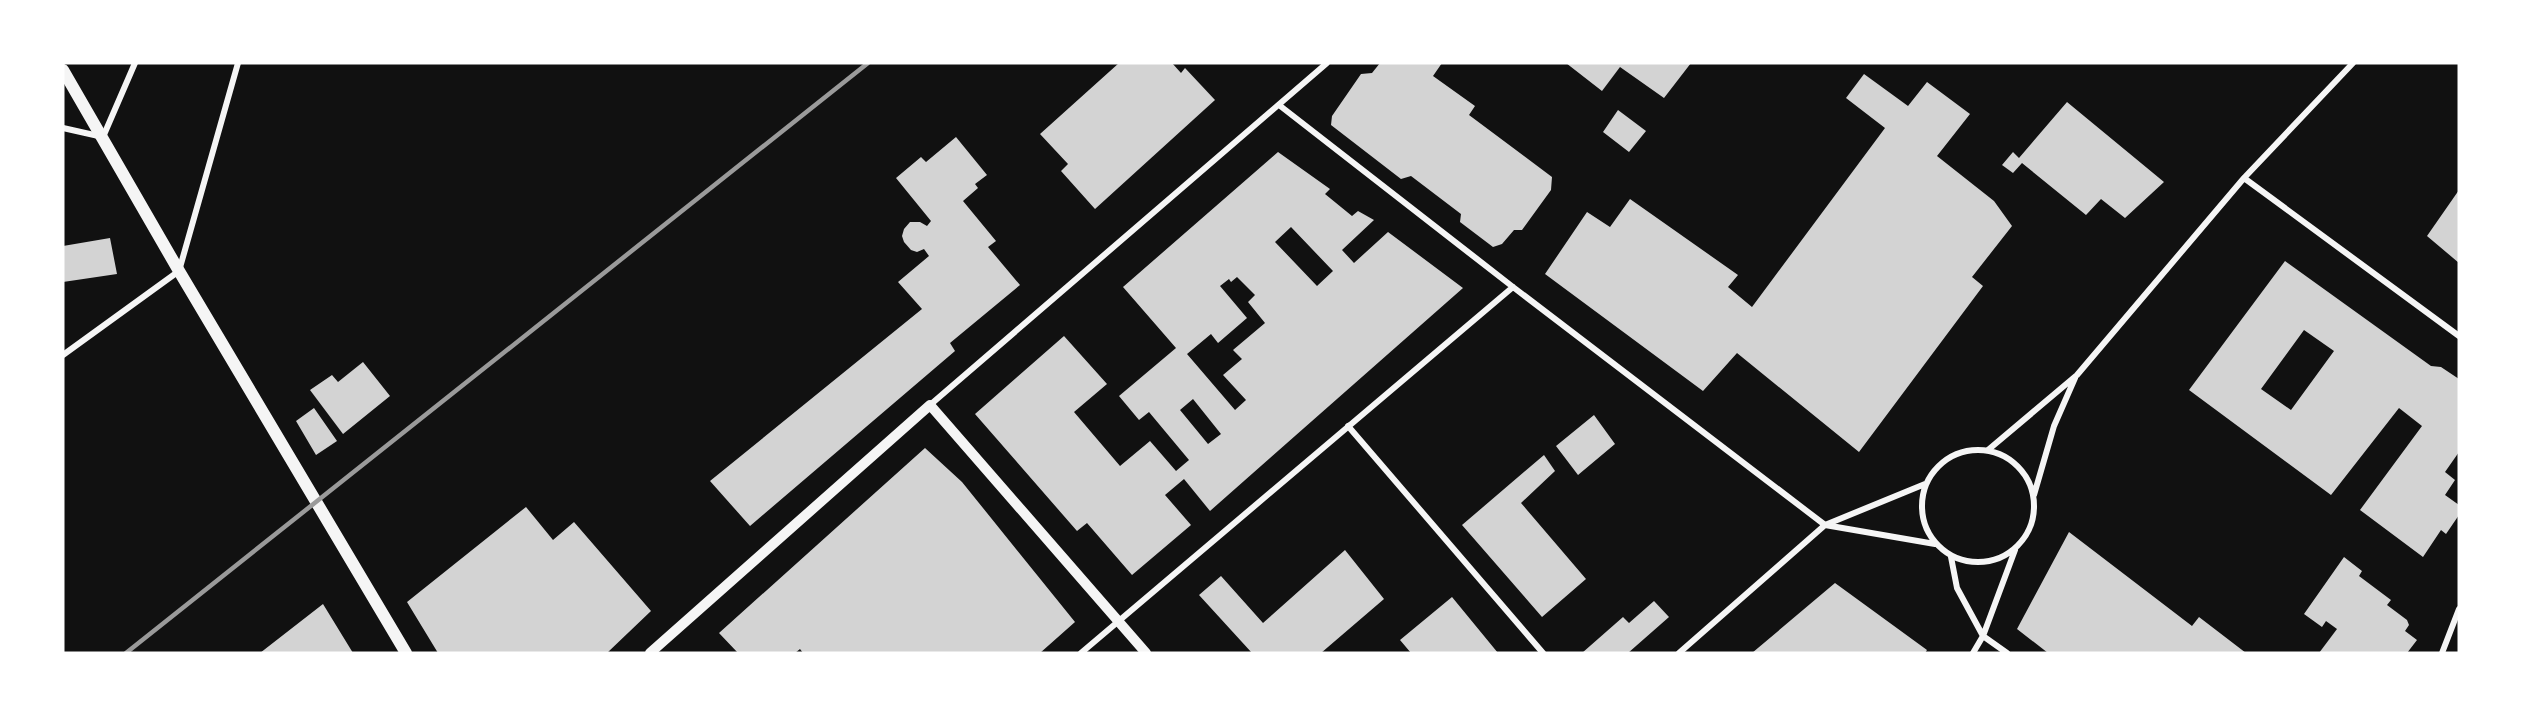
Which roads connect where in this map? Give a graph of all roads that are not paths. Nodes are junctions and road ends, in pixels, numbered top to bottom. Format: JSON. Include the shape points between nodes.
{"nodes":[{"id":1,"x":135,"y":63,"type":"edge"},
{"id":2,"x":238,"y":63,"type":"edge"},
{"id":3,"x":1328,"y":63,"type":"edge"},
{"id":4,"x":2353,"y":63,"type":"edge"},
{"id":5,"x":63,"y":70,"type":"edge"},
{"id":6,"x":1279,"y":105,"type":"junction"},
{"id":7,"x":63,"y":128,"type":"edge"},
{"id":8,"x":103,"y":137,"type":"junction"},
{"id":9,"x":2244,"y":178,"type":"junction"},
{"id":10,"x":179,"y":271,"type":"junction"},
{"id":11,"x":1512,"y":287,"type":"junction"},
{"id":12,"x":2459,"y":336,"type":"edge"},
{"id":13,"x":63,"y":355,"type":"edge"},
{"id":14,"x":2077,"y":375,"type":"junction"},
{"id":15,"x":930,"y":405,"type":"junction"},
{"id":16,"x":1348,"y":426,"type":"junction"},
{"id":17,"x":1988,"y":450,"type":"junction"},
{"id":18,"x":1925,"y":484,"type":"junction"},
{"id":19,"x":2034,"y":495,"type":"junction"},
{"id":20,"x":1825,"y":525,"type":"junction"},
{"id":21,"x":1935,"y":544,"type":"junction"},
{"id":22,"x":2015,"y":550,"type":"junction"},
{"id":23,"x":1951,"y":557,"type":"junction"},
{"id":24,"x":2459,"y":609,"type":"edge"},
{"id":25,"x":1118,"y":620,"type":"junction"},
{"id":26,"x":1983,"y":636,"type":"junction"},
{"id":27,"x":406,"y":653,"type":"edge"},
{"id":28,"x":650,"y":653,"type":"edge"},
{"id":29,"x":1081,"y":653,"type":"edge"},
{"id":30,"x":1146,"y":653,"type":"edge"},
{"id":31,"x":1543,"y":653,"type":"edge"},
{"id":32,"x":1679,"y":653,"type":"edge"},
{"id":33,"x":1973,"y":653,"type":"edge"},
{"id":34,"x":2007,"y":653,"type":"edge"},
{"id":35,"x":2442,"y":653,"type":"edge"}],
"edges":[{"from":1,"to":8,"type":"street"},
{"from":2,"to":10,"type":"street"},
{"from":3,"to":6,"type":"street"},
{"from":4,"to":9,"type":"street"},
{"from":5,"to":8,"type":"main road"},
{"from":6,"to":11,"type":"street"},
{"from":6,"to":15,"type":"street"},
{"from":7,"to":8,"type":"street"},
{"from":8,"to":10,"type":"main road"},
{"from":9,"to":12,"type":"street"},
{"from":9,"to":14,"type":"street"},
{"from":10,"to":13,"type":"street"},
{"from":10,"to":27,"type":"main road"},
{"from":11,"to":16,"type":"street"},
{"from":11,"to":20,"type":"street"},
{"from":14,"to":17,"type":"street"},
{"from":14,"to":19,"type":"street","via":[[2054,426]]},
{"from":15,"to":25,"type":"street"},
{"from":15,"to":28,"type":"street"},
{"from":16,"to":25,"type":"street"},
{"from":16,"to":31,"type":"street"},
{"from":17,"to":18,"type":"street","via":[[1962,451],[1940,464]]},
{"from":17,"to":19,"type":"street","via":[[2009,459],[2025,474]]},
{"from":18,"to":20,"type":"street"},
{"from":18,"to":21,"type":"street","via":[[1921,505],[1924,526]]},
{"from":19,"to":22,"type":"street","via":[[2034,515],[2028,534]]},
{"from":20,"to":21,"type":"street"},
{"from":20,"to":32,"type":"street"},
{"from":21,"to":23,"type":"street"},
{"from":22,"to":23,"type":"street","via":[[1995,561],[1973,563]]},
{"from":22,"to":26,"type":"street"},
{"from":23,"to":26,"type":"street","via":[[1957,588]]},
{"from":24,"to":35,"type":"street"},
{"from":25,"to":29,"type":"street"},
{"from":25,"to":30,"type":"street"},
{"from":26,"to":33,"type":"street"},
{"from":26,"to":34,"type":"street"}]}
